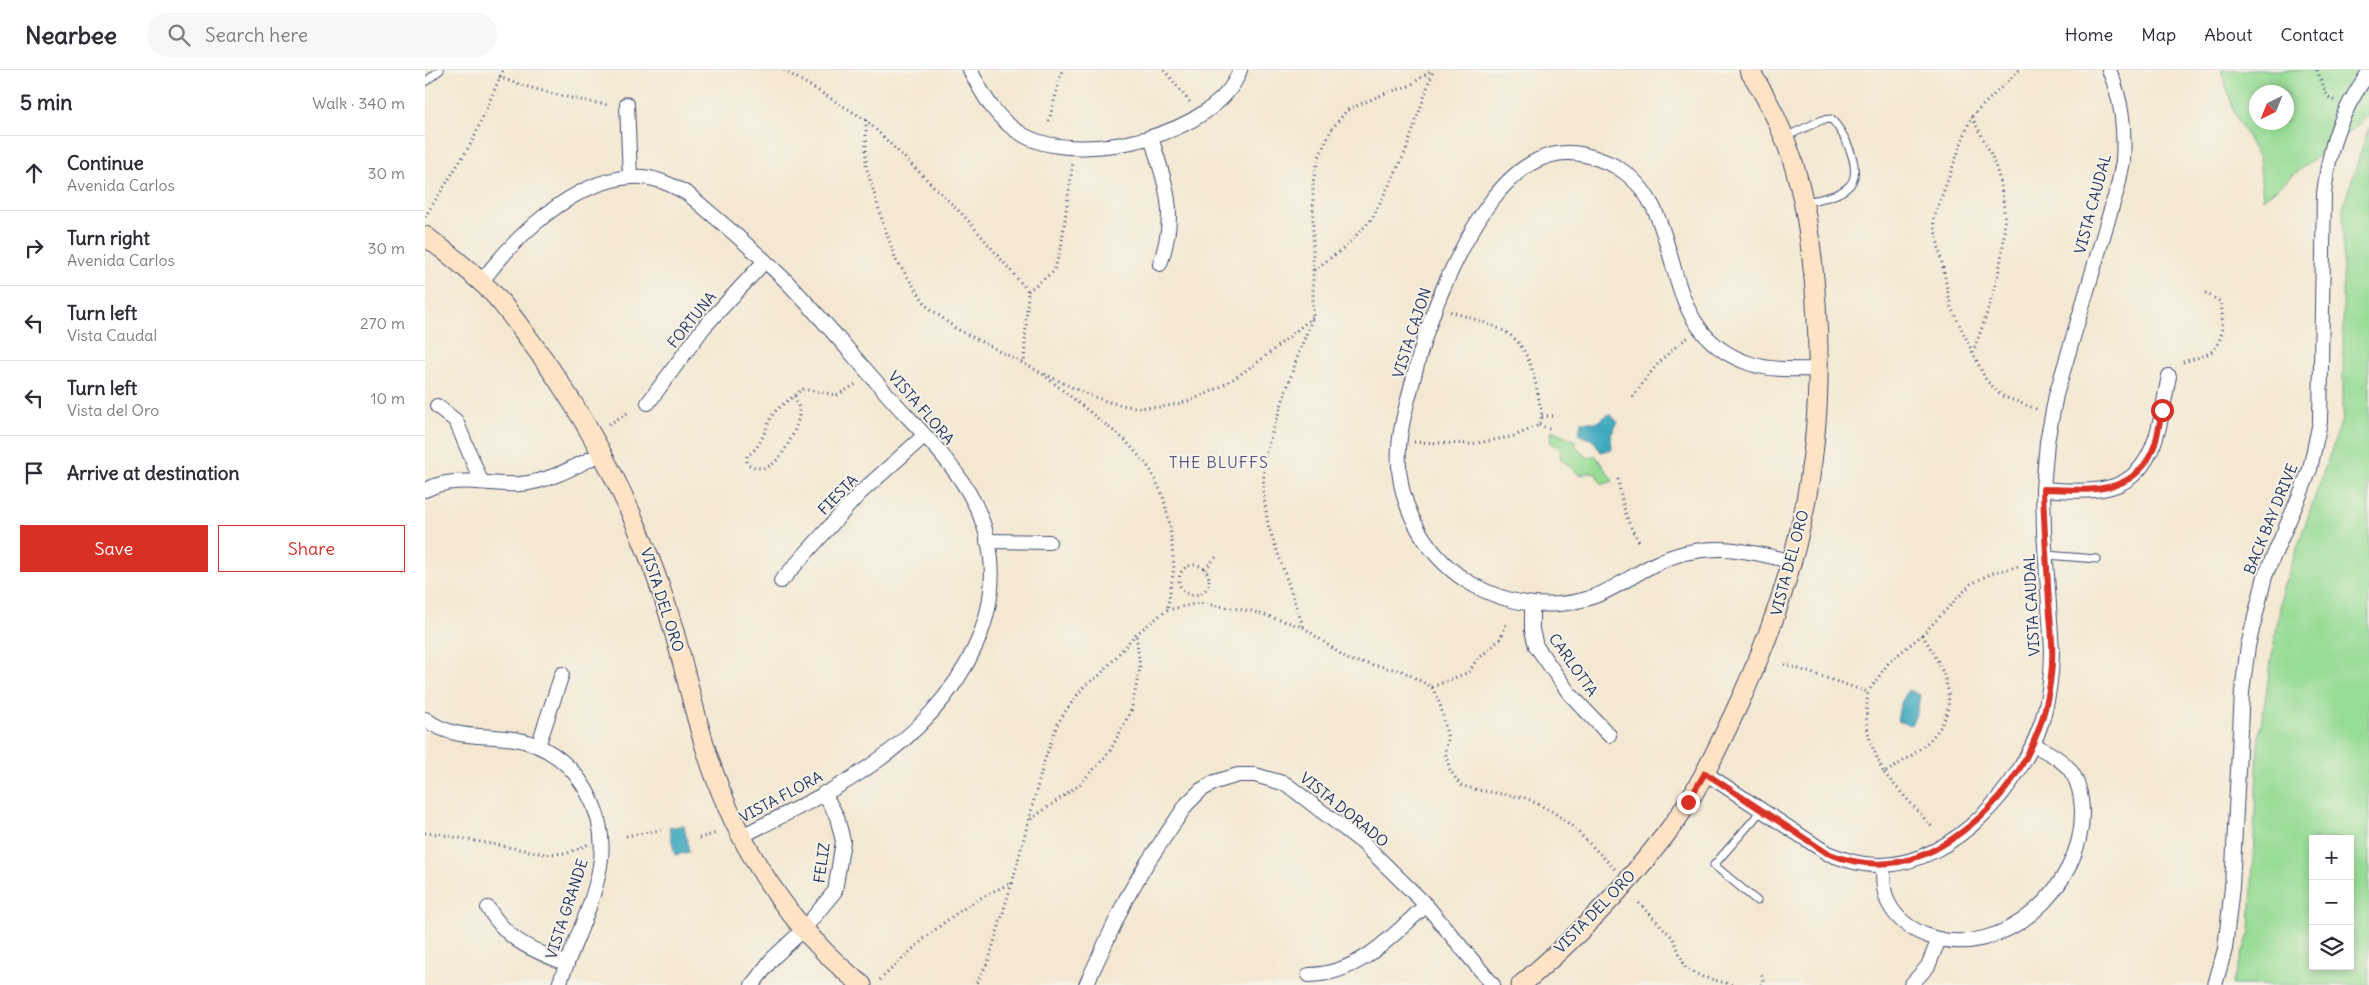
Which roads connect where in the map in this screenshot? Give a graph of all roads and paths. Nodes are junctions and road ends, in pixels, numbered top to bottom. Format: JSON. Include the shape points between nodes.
{"nodes":[{"id":1,"x":440,"y":70,"type":"edge"},
{"id":2,"x":503,"y":70,"type":"edge"},
{"id":3,"x":784,"y":70,"type":"edge"},
{"id":4,"x":970,"y":70,"type":"edge"},
{"id":5,"x":1062,"y":70,"type":"edge"},
{"id":6,"x":1164,"y":70,"type":"edge"},
{"id":7,"x":1240,"y":70,"type":"edge"},
{"id":8,"x":1433,"y":70,"type":"edge"},
{"id":9,"x":1749,"y":70,"type":"edge"},
{"id":10,"x":2019,"y":70,"type":"edge"},
{"id":11,"x":2109,"y":70,"type":"edge"},
{"id":12,"x":2317,"y":70,"type":"edge"},
{"id":13,"x":2369,"y":72,"type":"edge"},
{"id":14,"x":499,"y":77,"type":"junction"},
{"id":15,"x":425,"y":82,"type":"edge"},
{"id":16,"x":608,"y":104,"type":"dead end"},
{"id":17,"x":627,"y":104,"type":"dead end"},
{"id":18,"x":1195,"y":108,"type":"dead end"},
{"id":19,"x":2347,"y":108,"type":"junction"},
{"id":20,"x":1971,"y":117,"type":"junction"},
{"id":21,"x":866,"y":120,"type":"junction"},
{"id":22,"x":1049,"y":121,"type":"dead end"},
{"id":23,"x":1151,"y":137,"type":"junction"},
{"id":24,"x":1784,"y":138,"type":"junction"},
{"id":25,"x":1075,"y":149,"type":"junction"},
{"id":26,"x":630,"y":177,"type":"junction"},
{"id":27,"x":1805,"y":202,"type":"junction"},
{"id":28,"x":425,"y":217,"type":"edge"},
{"id":29,"x":425,"y":236,"type":"edge"},
{"id":30,"x":765,"y":260,"type":"junction"},
{"id":31,"x":1160,"y":264,"type":"dead end"},
{"id":32,"x":1313,"y":270,"type":"junction"},
{"id":33,"x":482,"y":282,"type":"junction"},
{"id":34,"x":1028,"y":291,"type":"junction"},
{"id":35,"x":2202,"y":291,"type":"dead end"},
{"id":36,"x":1449,"y":311,"type":"dead end"},
{"id":37,"x":1313,"y":317,"type":"junction"},
{"id":38,"x":1689,"y":337,"type":"dead end"},
{"id":39,"x":1973,"y":352,"type":"junction"},
{"id":40,"x":2183,"y":362,"type":"dead end"},
{"id":41,"x":1024,"y":363,"type":"junction"},
{"id":42,"x":1819,"y":369,"type":"junction"},
{"id":43,"x":1040,"y":372,"type":"junction"},
{"id":44,"x":2169,"y":376,"type":"dead end"},
{"id":45,"x":858,"y":383,"type":"dead end"},
{"id":46,"x":795,"y":396,"type":"junction"},
{"id":47,"x":1633,"y":397,"type":"dead end"},
{"id":48,"x":649,"y":403,"type":"dead end"},
{"id":49,"x":437,"y":406,"type":"dead end"},
{"id":50,"x":629,"y":412,"type":"dead end"},
{"id":51,"x":2052,"y":414,"type":"junction"},
{"id":52,"x":1542,"y":416,"type":"junction"},
{"id":53,"x":1555,"y":416,"type":"dead end"},
{"id":54,"x":609,"y":424,"type":"dead end"},
{"id":55,"x":1539,"y":425,"type":"junction"},
{"id":56,"x":1552,"y":430,"type":"dead end"},
{"id":57,"x":924,"y":436,"type":"junction"},
{"id":58,"x":1413,"y":442,"type":"dead end"},
{"id":59,"x":602,"y":453,"type":"junction"},
{"id":60,"x":1618,"y":479,"type":"dead end"},
{"id":61,"x":481,"y":481,"type":"junction"},
{"id":62,"x":2043,"y":489,"type":"junction"},
{"id":63,"x":425,"y":490,"type":"edge"},
{"id":64,"x":987,"y":541,"type":"junction"},
{"id":65,"x":1049,"y":542,"type":"dead end"},
{"id":66,"x":1640,"y":543,"type":"dead end"},
{"id":67,"x":2046,"y":555,"type":"junction"},
{"id":68,"x":1216,"y":557,"type":"dead end"},
{"id":69,"x":2097,"y":559,"type":"dead end"},
{"id":70,"x":1793,"y":562,"type":"junction"},
{"id":71,"x":2019,"y":566,"type":"dead end"},
{"id":72,"x":1205,"y":569,"type":"junction"},
{"id":73,"x":1173,"y":576,"type":"junction"},
{"id":74,"x":1179,"y":576,"type":"junction"},
{"id":75,"x":781,"y":581,"type":"dead end"},
{"id":76,"x":1198,"y":595,"type":"junction"},
{"id":77,"x":1199,"y":603,"type":"junction"},
{"id":78,"x":1532,"y":604,"type":"junction"},
{"id":79,"x":1167,"y":610,"type":"junction"},
{"id":80,"x":1506,"y":624,"type":"dead end"},
{"id":81,"x":1303,"y":627,"type":"junction"},
{"id":82,"x":1136,"y":634,"type":"junction"},
{"id":83,"x":1922,"y":635,"type":"junction"},
{"id":84,"x":1784,"y":664,"type":"dead end"},
{"id":85,"x":562,"y":674,"type":"dead end"},
{"id":86,"x":1432,"y":687,"type":"junction"},
{"id":87,"x":1868,"y":692,"type":"junction"},
{"id":88,"x":425,"y":719,"type":"edge"},
{"id":89,"x":1609,"y":735,"type":"dead end"},
{"id":90,"x":2033,"y":744,"type":"junction"},
{"id":91,"x":538,"y":746,"type":"junction"},
{"id":92,"x":1705,"y":773,"type":"junction"},
{"id":93,"x":1884,"y":773,"type":"junction"},
{"id":94,"x":824,"y":793,"type":"junction"},
{"id":95,"x":1762,"y":810,"type":"junction"},
{"id":96,"x":1030,"y":820,"type":"junction"},
{"id":97,"x":1932,"y":827,"type":"dead end"},
{"id":98,"x":661,"y":830,"type":"dead end"},
{"id":99,"x":425,"y":833,"type":"edge"},
{"id":100,"x":717,"y":833,"type":"dead end"},
{"id":101,"x":626,"y":836,"type":"dead end"},
{"id":102,"x":742,"y":836,"type":"junction"},
{"id":103,"x":699,"y":838,"type":"dead end"},
{"id":104,"x":591,"y":843,"type":"dead end"},
{"id":105,"x":1883,"y":865,"type":"junction"},
{"id":106,"x":1615,"y":869,"type":"dead end"},
{"id":107,"x":1012,"y":883,"type":"junction"},
{"id":108,"x":1757,"y":901,"type":"dead end"},
{"id":109,"x":1639,"y":903,"type":"dead end"},
{"id":110,"x":1426,"y":905,"type":"junction"},
{"id":111,"x":488,"y":908,"type":"dead end"},
{"id":112,"x":803,"y":930,"type":"junction"},
{"id":113,"x":1939,"y":939,"type":"junction"},
{"id":114,"x":567,"y":964,"type":"junction"},
{"id":115,"x":1761,"y":971,"type":"dead end"},
{"id":116,"x":1309,"y":975,"type":"dead end"},
{"id":117,"x":880,"y":980,"type":"dead end"},
{"id":118,"x":559,"y":985,"type":"edge"},
{"id":119,"x":752,"y":985,"type":"edge"},
{"id":120,"x":862,"y":985,"type":"edge"},
{"id":121,"x":975,"y":985,"type":"edge"},
{"id":122,"x":1086,"y":985,"type":"edge"},
{"id":123,"x":1493,"y":985,"type":"edge"},
{"id":124,"x":1521,"y":985,"type":"edge"},
{"id":125,"x":1733,"y":985,"type":"edge"},
{"id":126,"x":1761,"y":985,"type":"edge"},
{"id":127,"x":1911,"y":985,"type":"edge"},
{"id":128,"x":2215,"y":985,"type":"edge"}],
"edges":[{"from":1,"to":15,"type":"lane"},
{"from":2,"to":14,"type":"path"},
{"from":3,"to":21,"type":"path"},
{"from":4,"to":25,"type":"street","via":[[985,99],[1011,128],[1048,145]]},
{"from":5,"to":22,"type":"path"},
{"from":6,"to":18,"type":"path"},
{"from":7,"to":23,"type":"street","via":[[1227,94],[1216,104],[1193,119]]},
{"from":8,"to":32,"type":"path","via":[[1405,154],[1372,219],[1344,248]]},
{"from":8,"to":32,"type":"path","via":[[1409,86],[1347,110],[1331,130],[1319,157],[1313,182]]},
{"from":9,"to":24,"type":"street","name":"VISTA DEL ORO"},
{"from":10,"to":20,"type":"path"},
{"from":11,"to":51,"type":"street","name":"VISTA CAUDAL","via":[[2122,110],[2123,161]]},
{"from":12,"to":19,"type":"path","via":[[2327,96]]},
{"from":13,"to":19,"type":"street","name":"BACK BAY DRIVE"},
{"from":14,"to":16,"type":"path","via":[[585,101]]},
{"from":14,"to":28,"type":"path","via":[[472,142]]},
{"from":17,"to":26,"type":"street"},
{"from":19,"to":128,"type":"street","name":"BACK BAY DRIVE","via":[[2331,146],[2324,194],[2321,422],[2305,483],[2265,576],[2248,646],[2242,692],[2232,887],[2225,949]]},
{"from":20,"to":39,"type":"path","via":[[1994,161],[2003,194],[2004,238],[1995,294]]},
{"from":20,"to":39,"type":"path","via":[[1933,220],[1951,307]]},
{"from":21,"to":34,"type":"path","via":[[965,217]]},
{"from":21,"to":41,"type":"path","via":[[866,166],[896,260],[927,306],[955,328]]},
{"from":23,"to":25,"type":"street","via":[[1100,148]]},
{"from":23,"to":31,"type":"street","via":[[1169,200],[1168,241]]},
{"from":24,"to":27,"type":"street","name":"VISTA DEL ORO"},
{"from":24,"to":27,"type":"lane","via":[[1831,119],[1839,126],[1852,153],[1854,172],[1849,187],[1833,196]]},
{"from":25,"to":34,"type":"path","via":[[1061,248],[1054,271]]},
{"from":26,"to":30,"type":"street","name":"VISTA FLORA","via":[[663,182],[688,194]]},
{"from":26,"to":33,"type":"street","name":"VISTA FLORA","via":[[595,186],[545,216],[504,252]]},
{"from":27,"to":42,"type":"street","name":"VISTA DEL ORO","via":[[1812,241]]},
{"from":29,"to":33,"type":"street","name":"VISTA DEL ORO"},
{"from":30,"to":48,"type":"street","name":"FORTUNA","via":[[704,327]]},
{"from":30,"to":57,"type":"street","name":"VISTA FLORA"},
{"from":32,"to":37,"type":"path"},
{"from":33,"to":59,"type":"street","name":"VISTA DEL ORO","via":[[545,360]]},
{"from":34,"to":41,"type":"path"},
{"from":35,"to":40,"type":"path","via":[[2221,302],[2223,317],[2219,340],[2212,353]]},
{"from":36,"to":52,"type":"path","via":[[1511,336],[1526,356]]},
{"from":37,"to":43,"type":"path","via":[[1235,380],[1193,400],[1165,406],[1126,406]]},
{"from":37,"to":81,"type":"path","via":[[1265,454],[1263,491],[1268,525]]},
{"from":38,"to":47,"type":"path","via":[[1655,367]]},
{"from":39,"to":51,"type":"path","via":[[1986,380],[2002,396]]},
{"from":41,"to":43,"type":"path"},
{"from":42,"to":70,"type":"street","name":"VISTA DEL ORO","via":[[1809,486]]},
{"from":42,"to":78,"type":"street","name":"VISTA CAJON","via":[[1774,369],[1751,364],[1729,354],[1711,340],[1686,308],[1660,220],[1650,200],[1620,169],[1601,159],[1566,153],[1541,158],[1519,169],[1504,184],[1478,223],[1439,299],[1420,352],[1398,452],[1400,475],[1413,519],[1438,557],[1474,586],[1495,596]]},
{"from":43,"to":73,"type":"path","via":[[1126,441],[1150,468],[1163,496],[1170,525]]},
{"from":44,"to":62,"type":"street","via":[[2155,443],[2140,470],[2110,488]]},
{"from":45,"to":46,"type":"path","via":[[837,395],[802,389]]},
{"from":46,"to":46,"type":"path","via":[[773,415],[761,441],[747,456],[747,464],[757,468],[771,466],[787,447],[799,413]]},
{"from":49,"to":61,"type":"street","via":[[456,421]]},
{"from":50,"to":54,"type":"path"},
{"from":51,"to":62,"type":"street","name":"VISTA CAUDAL"},
{"from":52,"to":53,"type":"path"},
{"from":52,"to":55,"type":"path"},
{"from":55,"to":56,"type":"path"},
{"from":55,"to":58,"type":"path","via":[[1515,436],[1472,444]]},
{"from":57,"to":64,"type":"street","name":"VISTA FLORA","via":[[969,493]]},
{"from":57,"to":75,"type":"street","name":"FIESTA","via":[[860,493]]},
{"from":59,"to":61,"type":"street","via":[[536,482]]},
{"from":59,"to":102,"type":"street","name":"VISTA DEL ORO","via":[[653,565],[707,755]]},
{"from":60,"to":66,"type":"path","via":[[1623,511]]},
{"from":61,"to":63,"type":"street","via":[[439,484]]},
{"from":62,"to":67,"type":"street","name":"VISTA CAUDAL"},
{"from":64,"to":65,"type":"street"},
{"from":64,"to":94,"type":"street","name":"VISTA FLORA","via":[[990,595],[983,630],[964,671],[944,698],[896,746],[869,767]]},
{"from":67,"to":69,"type":"lane"},
{"from":67,"to":90,"type":"street","name":"VISTA CAUDAL","via":[[2052,674],[2042,722]]},
{"from":68,"to":72,"type":"path"},
{"from":70,"to":78,"type":"street","name":"VISTA CAJON","via":[[1743,549],[1699,550],[1655,564],[1601,595],[1578,602]]},
{"from":70,"to":92,"type":"street","name":"VISTA DEL ORO","via":[[1765,646]]},
{"from":71,"to":83,"type":"path","via":[[1992,573],[1971,584]]},
{"from":72,"to":74,"type":"path","via":[[1190,565]]},
{"from":72,"to":76,"type":"path","via":[[1209,582],[1205,591]]},
{"from":73,"to":74,"type":"path"},
{"from":73,"to":79,"type":"path"},
{"from":74,"to":76,"type":"path","via":[[1183,591]]},
{"from":76,"to":77,"type":"path"},
{"from":77,"to":79,"type":"path"},
{"from":77,"to":81,"type":"path","via":[[1251,612]]},
{"from":78,"to":89,"type":"street","name":"CARLOTTA","via":[[1531,630],[1536,646],[1569,693]]},
{"from":79,"to":82,"type":"path"},
{"from":80,"to":86,"type":"path","via":[[1501,638],[1469,672]]},
{"from":81,"to":86,"type":"path","via":[[1349,660],[1402,671]]},
{"from":82,"to":96,"type":"path","via":[[1100,675],[1084,686],[1057,725]]},
{"from":82,"to":96,"type":"path","via":[[1140,668],[1131,711],[1109,754],[1079,785]]},
{"from":83,"to":87,"type":"path","via":[[1889,662]]},
{"from":83,"to":93,"type":"path","via":[[1949,692],[1949,707],[1941,729]]},
{"from":84,"to":87,"type":"path"},
{"from":85,"to":91,"type":"street"},
{"from":86,"to":106,"type":"path","via":[[1441,707],[1448,739],[1445,752],[1450,770],[1460,785],[1525,798],[1553,812],[1572,826]]},
{"from":87,"to":93,"type":"path","via":[[1868,738]]},
{"from":88,"to":91,"type":"street","name":"VISTA GRANDE","via":[[447,732],[511,739]]},
{"from":90,"to":105,"type":"street","name":"VISTA CAUDAL","via":[[2009,786],[1967,829],[1920,857]]},
{"from":90,"to":113,"type":"street","via":[[2059,757],[2078,783],[2082,797],[2082,824],[2077,850],[2069,868],[2055,891],[2020,922],[1976,938]]},
{"from":91,"to":114,"type":"street","name":"VISTA GRANDE","via":[[566,765],[583,783],[601,832],[596,882]]},
{"from":92,"to":95,"type":"street","name":"VISTA CAUDAL"},
{"from":92,"to":124,"type":"street","name":"VISTA DEL ORO","via":[[1667,833],[1627,880]]},
{"from":93,"to":97,"type":"path"},
{"from":94,"to":102,"type":"street","name":"VISTA FLORA"},
{"from":94,"to":112,"type":"street","name":"FELIZ","via":[[837,817],[843,840],[838,882],[835,891]]},
{"from":95,"to":105,"type":"street","name":"VISTA CAUDAL","via":[[1827,853],[1843,860]]},
{"from":95,"to":108,"type":"lane","via":[[1714,866]]},
{"from":96,"to":107,"type":"path"},
{"from":98,"to":101,"type":"path"},
{"from":99,"to":104,"type":"path","via":[[545,854],[568,853]]},
{"from":100,"to":103,"type":"path"},
{"from":102,"to":112,"type":"street","name":"VISTA DEL ORO"},
{"from":105,"to":113,"type":"street","via":[[1884,890],[1897,915],[1921,933]]},
{"from":107,"to":117,"type":"path","via":[[993,890],[961,911],[913,948]]},
{"from":107,"to":121,"type":"path","via":[[988,962]]},
{"from":109,"to":125,"type":"path","via":[[1673,938],[1686,969]]},
{"from":110,"to":116,"type":"street","via":[[1374,953],[1344,968]]},
{"from":110,"to":122,"type":"street","name":"VISTA DORADO","via":[[1363,843],[1286,784],[1255,774],[1230,776],[1201,790],[1170,828],[1126,898]]},
{"from":110,"to":123,"type":"street","name":"VISTA DORADO"},
{"from":111,"to":114,"type":"street","via":[[499,926],[525,947]]},
{"from":112,"to":119,"type":"street","via":[[772,959]]},
{"from":112,"to":120,"type":"street","name":"VISTA DEL ORO"},
{"from":113,"to":127,"type":"street","via":[[1928,966]]},
{"from":114,"to":118,"type":"street","name":"VISTA GRANDE"},
{"from":115,"to":126,"type":"path"}]}
